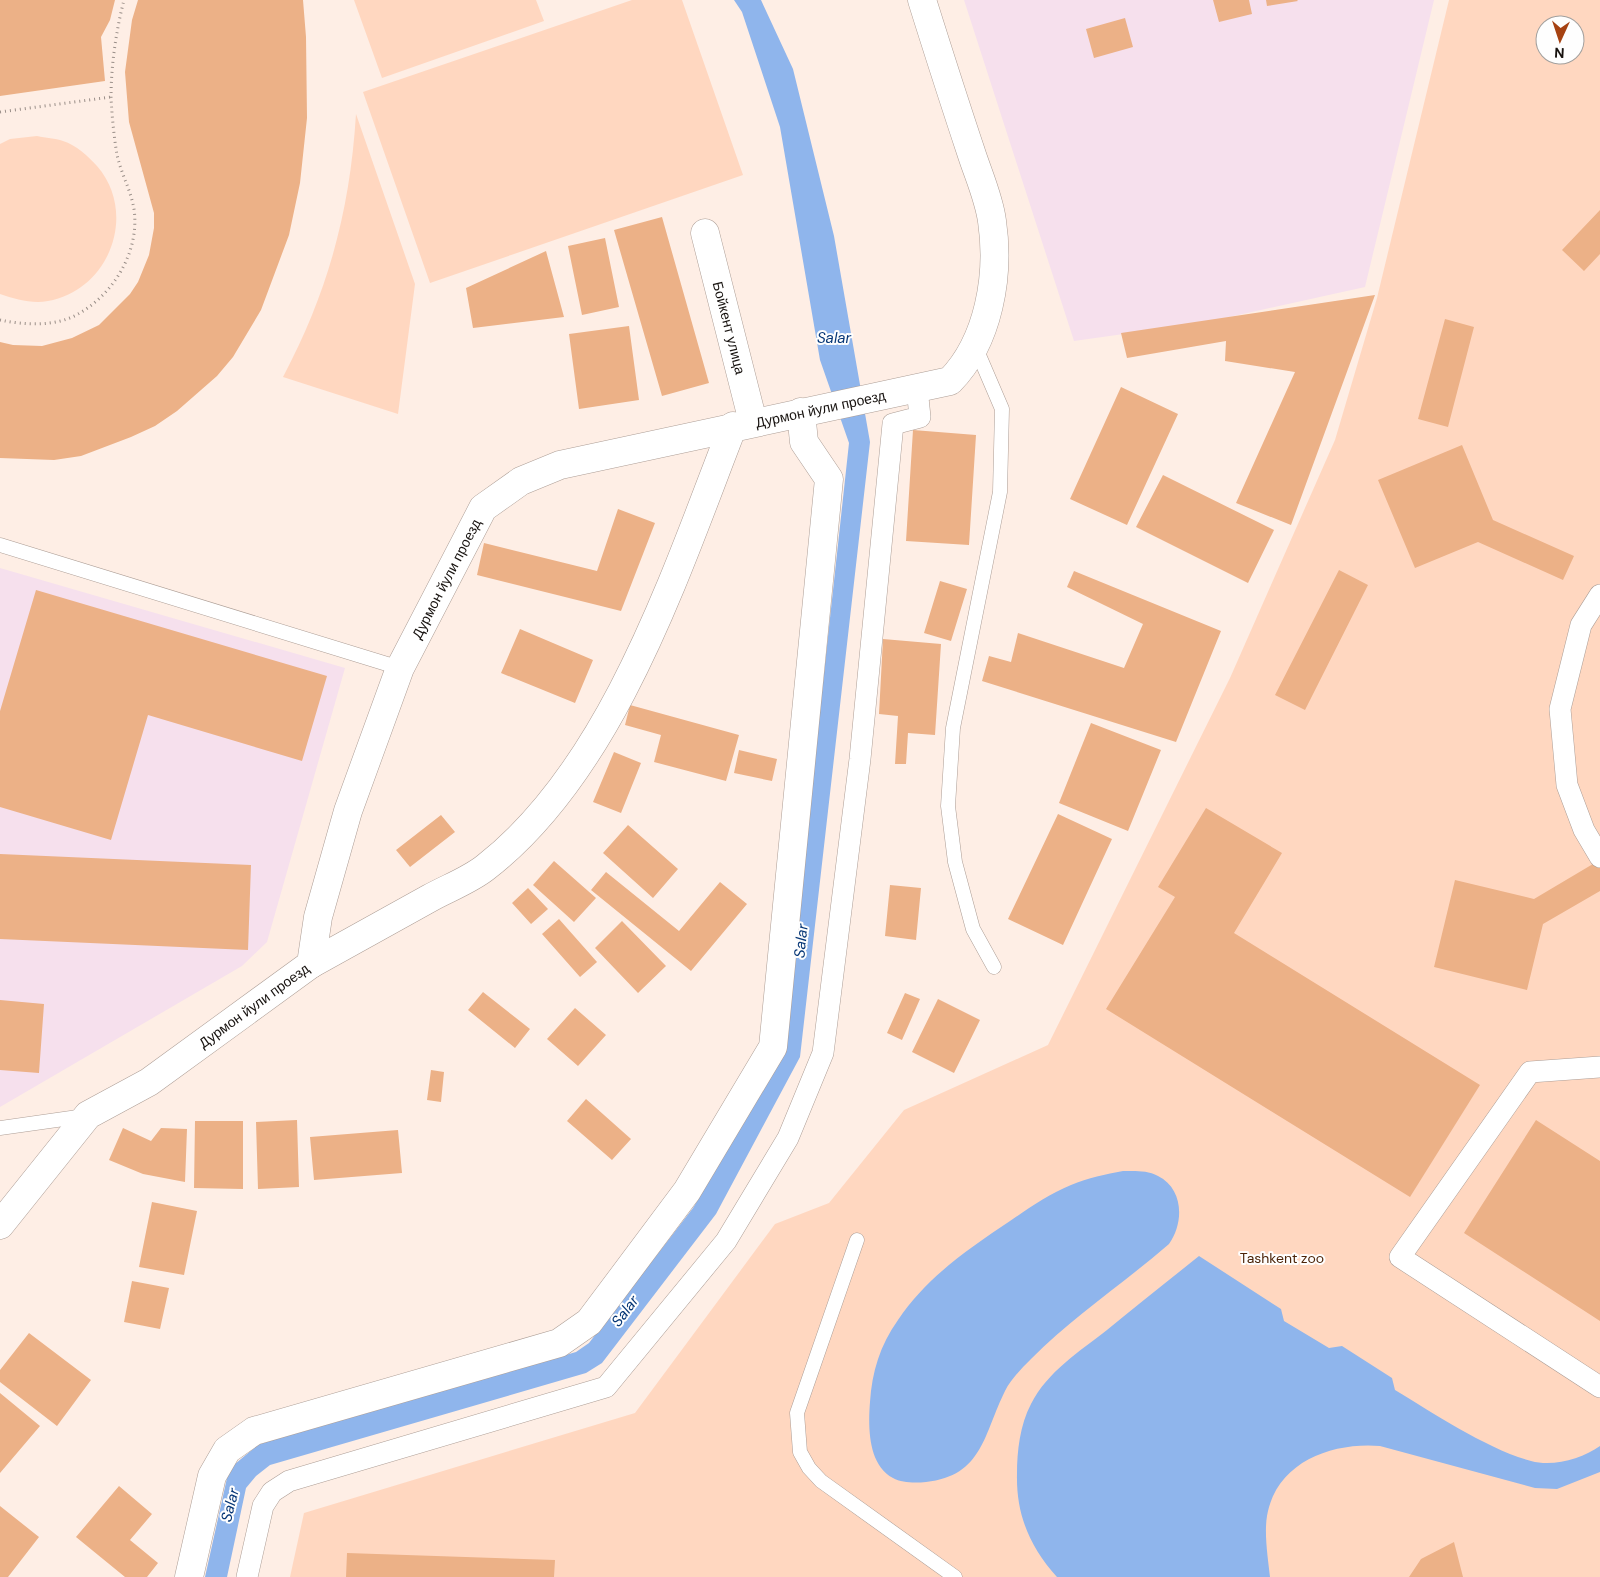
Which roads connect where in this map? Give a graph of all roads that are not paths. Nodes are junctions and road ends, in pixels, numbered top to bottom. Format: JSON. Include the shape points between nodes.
{"nodes":[{"id":1,"x":922,"y":0,"type":"edge"},
{"id":2,"x":704,"y":233,"type":"dead end"},
{"id":3,"x":975,"y":346,"type":"junction"},
{"id":4,"x":917,"y":388,"type":"junction"},
{"id":5,"x":811,"y":410,"type":"junction"},
{"id":6,"x":743,"y":424,"type":"junction"},
{"id":7,"x":0,"y":545,"type":"edge"},
{"id":8,"x":1600,"y":595,"type":"edge"},
{"id":9,"x":400,"y":668,"type":"junction"},
{"id":10,"x":1600,"y":857,"type":"edge"},
{"id":11,"x":310,"y":964,"type":"junction"},
{"id":12,"x":994,"y":967,"type":"dead end"},
{"id":13,"x":1600,"y":1067,"type":"edge"},
{"id":14,"x":88,"y":1116,"type":"junction"},
{"id":15,"x":0,"y":1128,"type":"edge"},
{"id":16,"x":0,"y":1225,"type":"edge"},
{"id":17,"x":857,"y":1240,"type":"dead end"},
{"id":18,"x":1600,"y":1387,"type":"edge"},
{"id":19,"x":189,"y":1577,"type":"edge"},
{"id":20,"x":247,"y":1577,"type":"edge"},
{"id":21,"x":955,"y":1577,"type":"edge"}],
"edges":[{"from":1,"to":3,"type":"street","name":"Дурмон йули проезд","via":[[992,219],[992,283]]},
{"from":2,"to":6,"type":"street","name":"Бойкент улица"},
{"from":3,"to":4,"type":"street","name":"Дурмон йули проезд","via":[[965,366],[950,381]]},
{"from":3,"to":12,"type":"lane","via":[[1002,409],[1000,492],[953,728],[948,806],[955,862],[973,929]]},
{"from":4,"to":5,"type":"street","name":"Дурмон йули проезд"},
{"from":4,"to":20,"type":"street","via":[[920,417],[893,424],[860,759],[823,1054],[788,1138],[726,1241],[606,1387],[290,1481],[272,1492],[263,1506]]},
{"from":5,"to":6,"type":"street","name":"Дурмон йули проезд"},
{"from":5,"to":19,"type":"street","via":[[804,442],[829,479],[773,1046],[687,1191],[589,1322],[559,1343],[254,1431],[227,1450],[212,1476]]},
{"from":6,"to":9,"type":"street","name":"Дурмон йули проезд","via":[[560,465],[521,481],[484,508]]},
{"from":6,"to":11,"type":"street","via":[[625,684],[582,761],[560,792],[485,868]]},
{"from":7,"to":9,"type":"lane"},
{"from":8,"to":10,"type":"street","via":[[1580,626],[1560,709],[1567,785],[1584,830]]},
{"from":9,"to":11,"type":"street","name":"Дурмон йули проезд","via":[[348,811],[318,917]]},
{"from":11,"to":14,"type":"street","name":"Дурмон йули проезд","via":[[149,1082]]},
{"from":13,"to":18,"type":"street","via":[[1530,1072],[1400,1257]]},
{"from":14,"to":15,"type":"lane"},
{"from":14,"to":16,"type":"street","name":"Дурмон йули проезд"},
{"from":17,"to":21,"type":"lane","via":[[797,1413],[800,1452],[821,1481]]}]}
